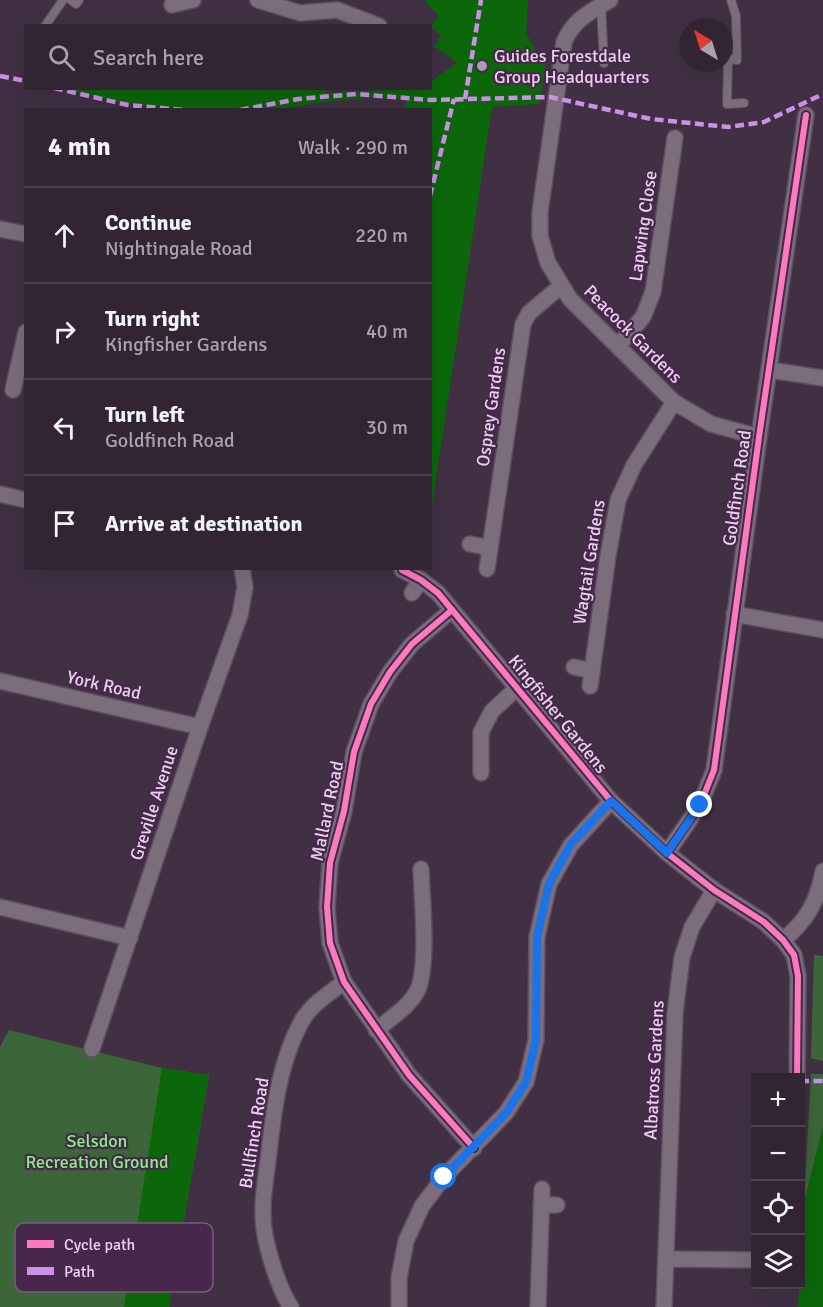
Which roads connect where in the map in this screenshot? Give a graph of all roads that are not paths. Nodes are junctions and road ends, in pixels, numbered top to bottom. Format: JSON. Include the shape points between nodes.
{"nodes":[{"id":1,"x":63,"y":0,"type":"edge"},
{"id":2,"x":71,"y":0,"type":"edge"},
{"id":3,"x":79,"y":0,"type":"edge"},
{"id":4,"x":193,"y":0,"type":"edge"},
{"id":5,"x":258,"y":0,"type":"edge"},
{"id":6,"x":731,"y":0,"type":"edge"},
{"id":7,"x":168,"y":2,"type":"edge"},
{"id":8,"x":606,"y":3,"type":"edge"},
{"id":9,"x":46,"y":24,"type":"edge"},
{"id":10,"x":374,"y":24,"type":"edge"},
{"id":11,"x":604,"y":63,"type":"dead end"},
{"id":12,"x":744,"y":103,"type":"dead end"},
{"id":13,"x":806,"y":115,"type":"dead end"},
{"id":14,"x":675,"y":138,"type":"dead end"},
{"id":15,"x":0,"y":229,"type":"edge"},
{"id":16,"x":24,"y":234,"type":"edge"},
{"id":17,"x":561,"y":286,"type":"junction"},
{"id":18,"x":24,"y":341,"type":"edge"},
{"id":19,"x":618,"y":346,"type":"junction"},
{"id":20,"x":770,"y":370,"type":"junction"},
{"id":21,"x":823,"y":378,"type":"edge"},
{"id":22,"x":13,"y":390,"type":"dead end"},
{"id":23,"x":674,"y":402,"type":"junction"},
{"id":24,"x":759,"y":437,"type":"junction"},
{"id":25,"x":0,"y":494,"type":"edge"},
{"id":26,"x":24,"y":500,"type":"edge"},
{"id":27,"x":470,"y":544,"type":"dead end"},
{"id":28,"x":490,"y":548,"type":"junction"},
{"id":29,"x":487,"y":569,"type":"dead end"},
{"id":30,"x":242,"y":570,"type":"edge"},
{"id":31,"x":402,"y":570,"type":"edge"},
{"id":32,"x":421,"y":580,"type":"junction"},
{"id":33,"x":412,"y":593,"type":"dead end"},
{"id":34,"x":452,"y":610,"type":"junction"},
{"id":35,"x":734,"y":615,"type":"junction"},
{"id":36,"x":823,"y":630,"type":"edge"},
{"id":37,"x":574,"y":667,"type":"dead end"},
{"id":38,"x":0,"y":681,"type":"edge"},
{"id":39,"x":517,"y":688,"type":"junction"},
{"id":40,"x":200,"y":727,"type":"junction"},
{"id":41,"x":477,"y":764,"type":"dead end"},
{"id":42,"x":611,"y":801,"type":"junction"},
{"id":43,"x":667,"y":853,"type":"junction"},
{"id":44,"x":421,"y":869,"type":"dead end"},
{"id":45,"x":823,"y":871,"type":"edge"},
{"id":46,"x":714,"y":890,"type":"junction"},
{"id":47,"x":0,"y":907,"type":"edge"},
{"id":48,"x":130,"y":938,"type":"junction"},
{"id":49,"x":783,"y":940,"type":"junction"},
{"id":50,"x":344,"y":982,"type":"junction"},
{"id":51,"x":376,"y":1030,"type":"junction"},
{"id":52,"x":92,"y":1049,"type":"dead end"},
{"id":53,"x":797,"y":1073,"type":"edge"},
{"id":54,"x":474,"y":1148,"type":"junction"},
{"id":55,"x":557,"y":1205,"type":"dead end"},
{"id":56,"x":666,"y":1259,"type":"junction"},
{"id":57,"x":751,"y":1260,"type":"edge"},
{"id":58,"x":287,"y":1306,"type":"edge"},
{"id":59,"x":399,"y":1307,"type":"edge"},
{"id":60,"x":538,"y":1307,"type":"edge"},
{"id":61,"x":664,"y":1307,"type":"edge"}],
"edges":[{"from":1,"to":9,"type":"lane"},
{"from":2,"to":3,"type":"lane","via":[[76,4]]},
{"from":4,"to":7,"type":"street"},
{"from":5,"to":10,"type":"street","via":[[300,13],[337,10]]},
{"from":6,"to":12,"type":"lane","via":[[736,16],[737,60],[728,59],[727,104]]},
{"from":8,"to":11,"type":"lane"},
{"from":8,"to":17,"type":"street","name":"Peacock Gardens","via":[[569,31],[555,98],[540,236],[548,263]]},
{"from":13,"to":20,"type":"street","name":"Goldfinch Road"},
{"from":14,"to":19,"type":"street","name":"Lapwing Close","via":[[653,292],[643,317]]},
{"from":15,"to":16,"type":"street"},
{"from":17,"to":19,"type":"street","name":"Peacock Gardens"},
{"from":17,"to":28,"type":"street","name":"Osprey Gardens","via":[[529,313],[523,324]]},
{"from":18,"to":22,"type":"street"},
{"from":19,"to":23,"type":"street","name":"Peacock Gardens"},
{"from":20,"to":21,"type":"street"},
{"from":20,"to":24,"type":"street","name":"Goldfinch Road"},
{"from":23,"to":24,"type":"street","name":"Peacock Gardens","via":[[711,424]]},
{"from":23,"to":37,"type":"street","name":"Wagtail Gardens","via":[[634,465],[618,500],[591,678]]},
{"from":24,"to":35,"type":"street","name":"Goldfinch Road"},
{"from":25,"to":26,"type":"street"},
{"from":27,"to":28,"type":"street"},
{"from":28,"to":29,"type":"street","name":"Osprey Gardens"},
{"from":30,"to":40,"type":"street","name":"Greville Avenue","via":[[245,587],[240,615]]},
{"from":31,"to":32,"type":"street","name":"Kingfisher Gardens"},
{"from":32,"to":33,"type":"street"},
{"from":32,"to":34,"type":"street","name":"Kingfisher Gardens"},
{"from":34,"to":39,"type":"street","name":"Kingfisher Gardens"},
{"from":34,"to":50,"type":"street","name":"Mallard Road","via":[[412,644],[390,672],[370,704],[354,752],[330,863],[327,907],[330,943]]},
{"from":35,"to":36,"type":"street"},
{"from":35,"to":43,"type":"street","name":"Goldfinch Road","via":[[714,770],[700,805]]},
{"from":38,"to":40,"type":"street","name":"York Road"},
{"from":39,"to":41,"type":"street","via":[[492,711],[481,732]]},
{"from":39,"to":42,"type":"street","name":"Kingfisher Gardens"},
{"from":40,"to":48,"type":"street","name":"Greville Avenue"},
{"from":42,"to":43,"type":"street","name":"Kingfisher Gardens"},
{"from":42,"to":54,"type":"street","via":[[571,844],[549,884],[537,937],[536,1040],[526,1082],[506,1113]]},
{"from":43,"to":46,"type":"street","name":"Kingfisher Gardens"},
{"from":44,"to":51,"type":"street","via":[[423,962],[418,988],[408,1003]]},
{"from":45,"to":49,"type":"street","via":[[810,911]]},
{"from":46,"to":49,"type":"street","name":"Kingfisher Gardens","via":[[764,922]]},
{"from":46,"to":56,"type":"street","name":"Albatross Gardens","via":[[692,927],[681,957],[675,1013]]},
{"from":47,"to":48,"type":"street"},
{"from":48,"to":52,"type":"street","name":"Greville Avenue"},
{"from":49,"to":53,"type":"street","name":"Kingfisher Gardens","via":[[794,955],[798,976]]},
{"from":50,"to":51,"type":"street","name":"Mallard Road"},
{"from":50,"to":58,"type":"street","name":"Bullfinch Road","via":[[304,1017],[278,1088],[263,1198],[264,1228]]},
{"from":51,"to":54,"type":"street","name":"Mallard Road","via":[[409,1075]]},
{"from":54,"to":59,"type":"street","via":[[422,1206],[406,1241],[399,1278]]},
{"from":55,"to":60,"type":"street","via":[[541,1197]]},
{"from":56,"to":57,"type":"street"},
{"from":56,"to":61,"type":"street","name":"Albatross Gardens"}]}
